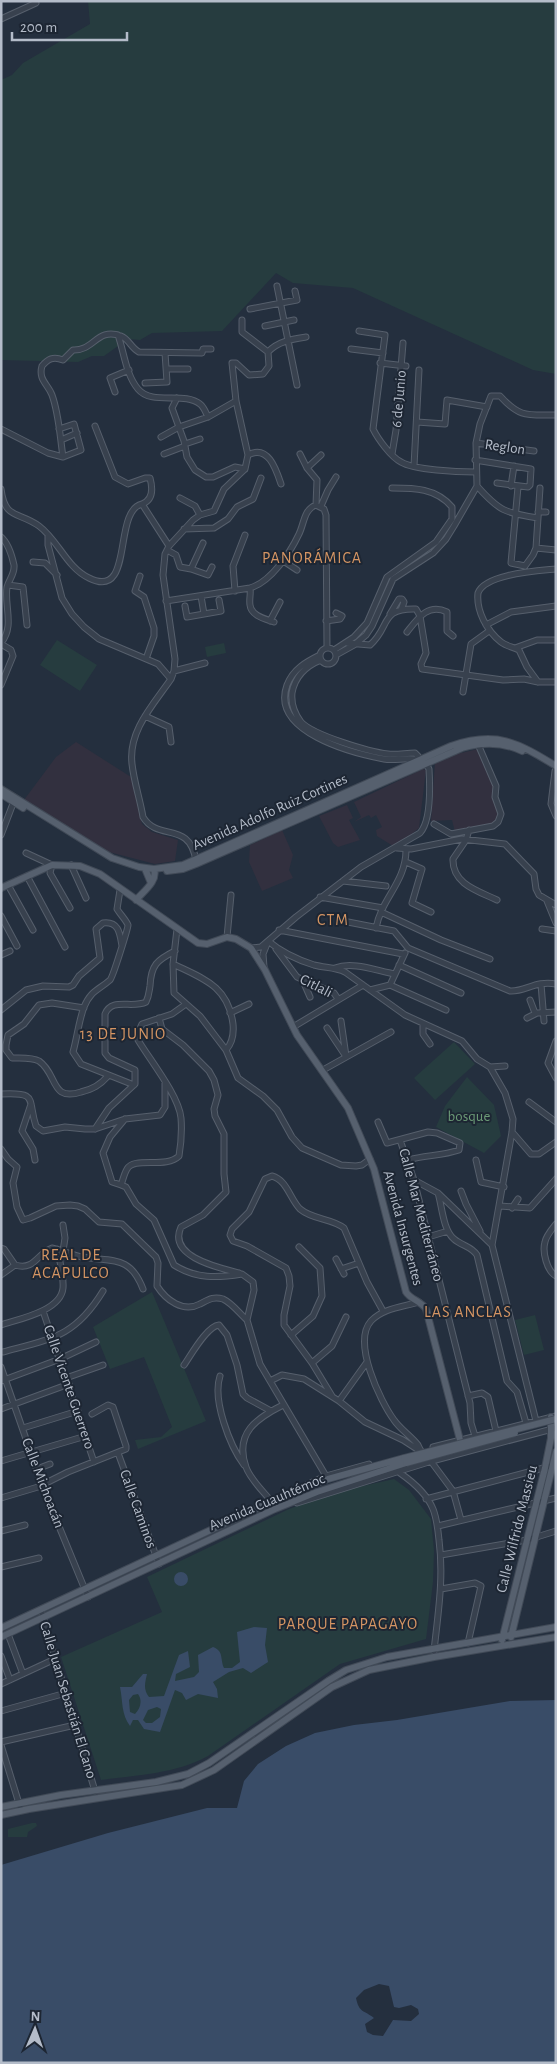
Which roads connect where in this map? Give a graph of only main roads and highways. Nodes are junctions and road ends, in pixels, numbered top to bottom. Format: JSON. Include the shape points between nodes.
{"nodes":[{"id":1,"x":477,"y":742,"type":"junction"},
{"id":2,"x":556,"y":766,"type":"edge"},
{"id":3,"x":555,"y":771,"type":"edge"},
{"id":4,"x":1,"y":789,"type":"edge"},
{"id":5,"x":1,"y":794,"type":"edge"},
{"id":6,"x":15,"y":800,"type":"junction"},
{"id":7,"x":155,"y":870,"type":"junction"},
{"id":8,"x":146,"y":871,"type":"junction"},
{"id":9,"x":151,"y":883,"type":"junction"},
{"id":10,"x":1,"y":888,"type":"edge"},
{"id":11,"x":136,"y":900,"type":"junction"},
{"id":12,"x":554,"y":1417,"type":"edge"},
{"id":13,"x":556,"y":1423,"type":"edge"},
{"id":14,"x":554,"y":1429,"type":"edge"},
{"id":15,"x":460,"y":1440,"type":"road end"},
{"id":16,"x":556,"y":1452,"type":"edge"},
{"id":17,"x":405,"y":1461,"type":"junction"},
{"id":18,"x":551,"y":1467,"type":"edge"},
{"id":19,"x":531,"y":1539,"type":"junction"},
{"id":20,"x":556,"y":1627,"type":"edge"},
{"id":21,"x":1,"y":1628,"type":"edge"},
{"id":22,"x":5,"y":1635,"type":"edge"},
{"id":23,"x":511,"y":1636,"type":"junction"},
{"id":24,"x":503,"y":1637,"type":"junction"},
{"id":25,"x":556,"y":1638,"type":"edge"},
{"id":26,"x":509,"y":1644,"type":"junction"},
{"id":27,"x":501,"y":1646,"type":"junction"},
{"id":28,"x":1,"y":1807,"type":"edge"},
{"id":29,"x":20,"y":1807,"type":"junction"},
{"id":30,"x":1,"y":1815,"type":"edge"}],
"edges":[{"from":1,"to":2,"type":"main road","name":"Avenida Adolfo Ruiz Cortines","via":[[491,739],[515,743]]},
{"from":1,"to":3,"type":"main road","name":"Avenida Adolfo Ruiz Cortines","via":[[520,749]]},
{"from":1,"to":7,"type":"main road","name":"Avenida Adolfo Ruiz Cortines","via":[[457,744],[175,871]]},
{"from":4,"to":6,"type":"main road","name":"Avenida Adolfo Ruiz Cortines"},
{"from":5,"to":6,"type":"main road","name":"Avenida Adolfo Ruiz Cortines"},
{"from":6,"to":7,"type":"main road","name":"Avenida Adolfo Ruiz Cortines","via":[[105,854]]},
{"from":6,"to":8,"type":"main road","name":"Avenida Adolfo Ruiz Cortines","via":[[111,862]]},
{"from":7,"to":8,"type":"main road","name":"Avenida Adolfo Ruiz Cortines"},
{"from":7,"to":9,"type":"main road"},
{"from":8,"to":9,"type":"main road"},
{"from":9,"to":11,"type":"main road"},
{"from":10,"to":11,"type":"main road","via":[[52,865],[71,865],[100,874]]},
{"from":11,"to":15,"type":"main road","name":"Avenida Insurgentes","via":[[202,945],[228,937],[251,948],[293,1027],[354,1117],[370,1159],[406,1292],[426,1309]]},
{"from":12,"to":14,"type":"main road","name":"Calle Wilfrido Massieu"},
{"from":12,"to":17,"type":"main road","name":"Avenida Cuauhtémoc","bridge":true},
{"from":13,"to":17,"type":"main road","name":"Avenida Cuauhtémoc","bridge":true},
{"from":14,"to":18,"type":"main road","name":"Calle Wilfrido Massieu"},
{"from":16,"to":18,"type":"main road","name":"Calle Wilfrido Massieu"},
{"from":17,"to":21,"type":"main road","name":"Avenida Cuauhtémoc","via":[[336,1476],[292,1492]]},
{"from":17,"to":22,"type":"main road","name":"Avenida Cuauhtémoc","via":[[275,1509]]},
{"from":18,"to":19,"type":"main road","name":"Calle Wilfrido Massieu","via":[[544,1502]]},
{"from":18,"to":19,"type":"main road","name":"Calle Wilfrido Massieu","via":[[536,1504]]},
{"from":19,"to":23,"type":"main road","name":"Calle Wilfrido Massieu"},
{"from":19,"to":24,"type":"main road","name":"Calle Wilfrido Massieu"},
{"from":20,"to":23,"type":"main road"},
{"from":23,"to":24,"type":"main road"},
{"from":23,"to":26,"type":"main road","name":"Calle Wilfrido Massieu"},
{"from":24,"to":27,"type":"main road","name":"Calle Wilfrido Massieu"},
{"from":24,"to":29,"type":"main road","via":[[387,1657],[346,1670],[188,1774]]},
{"from":25,"to":26,"type":"main road"},
{"from":26,"to":27,"type":"main road"},
{"from":27,"to":29,"type":"main road","via":[[389,1665],[343,1681],[214,1770],[182,1785]]},
{"from":28,"to":29,"type":"main road"},
{"from":29,"to":30,"type":"main road"}]}
